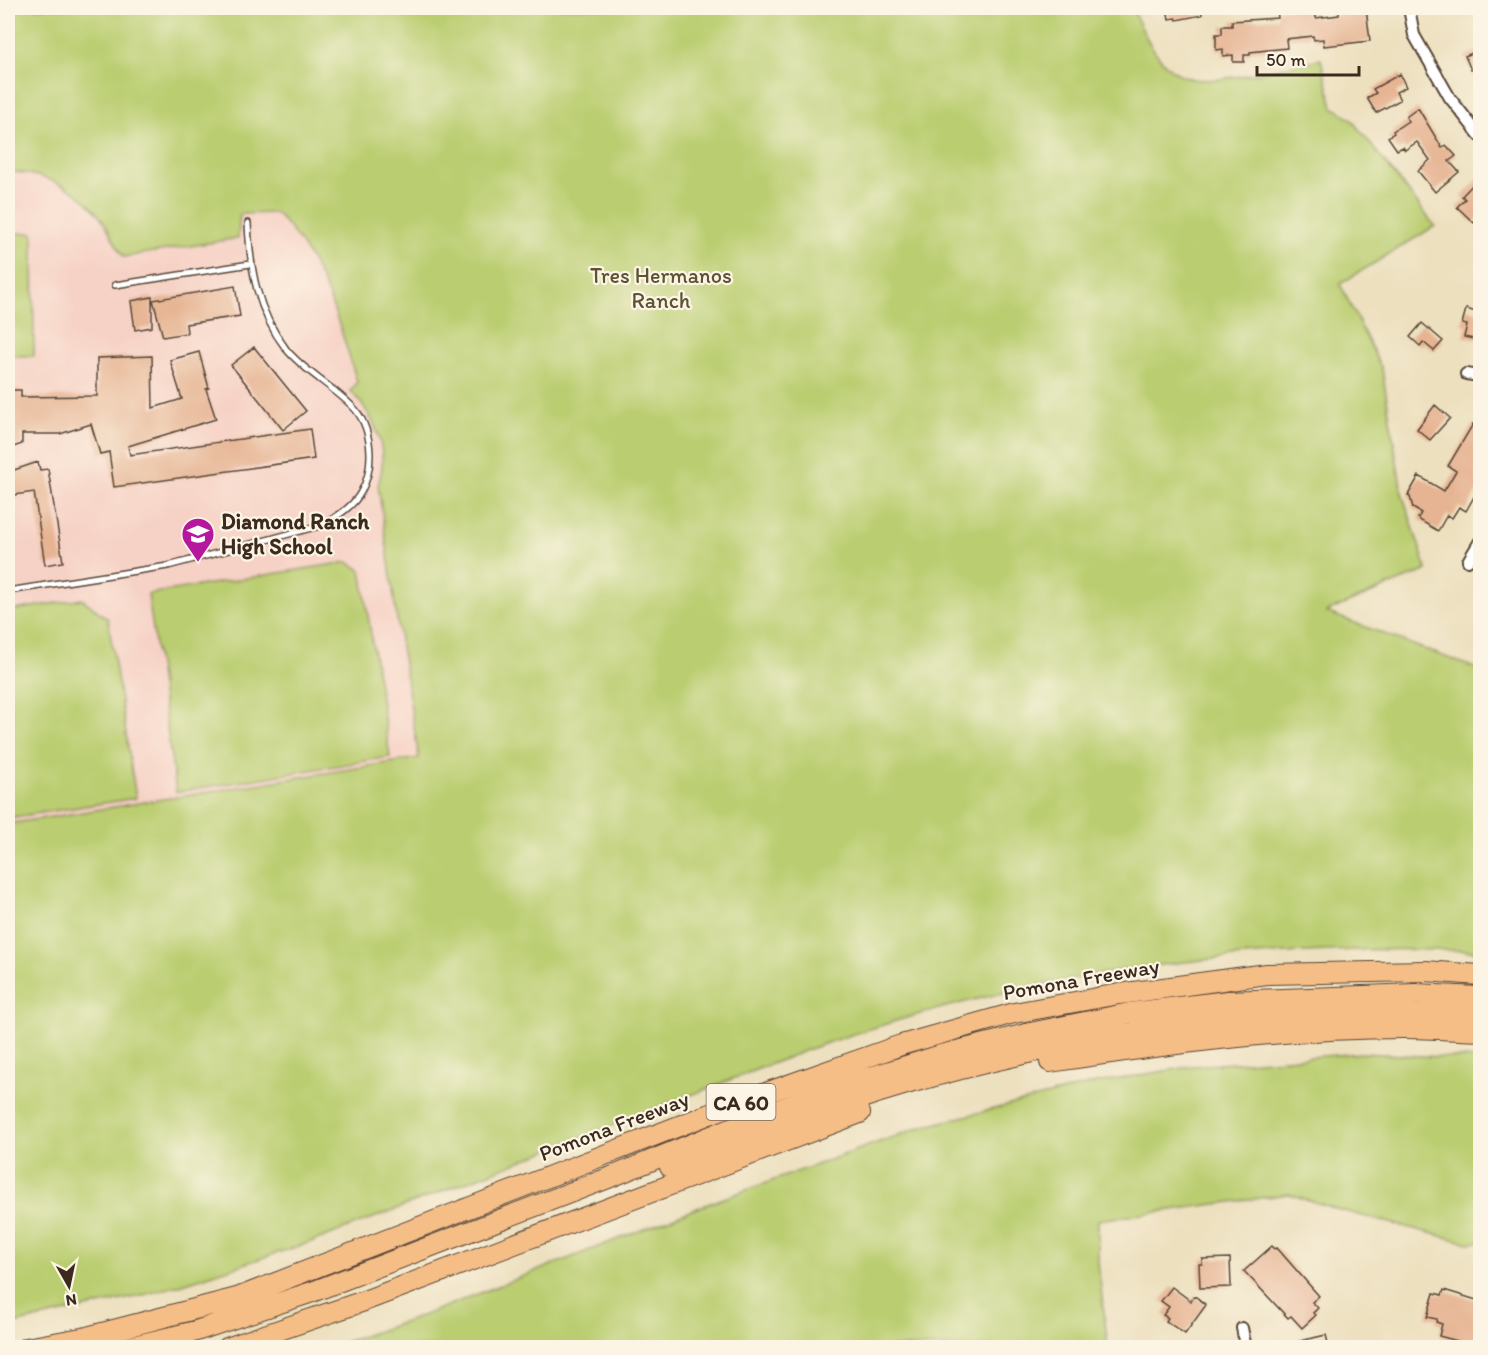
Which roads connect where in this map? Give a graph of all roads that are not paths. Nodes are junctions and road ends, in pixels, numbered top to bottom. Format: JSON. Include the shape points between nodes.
{"nodes":[{"id":1,"x":1409,"y":8,"type":"edge"},
{"id":2,"x":1480,"y":136,"type":"edge"},
{"id":3,"x":248,"y":223,"type":"dead end"},
{"id":4,"x":250,"y":264,"type":"junction"},
{"id":5,"x":115,"y":285,"type":"dead end"},
{"id":6,"x":1466,"y":374,"type":"dead end"},
{"id":7,"x":1480,"y":376,"type":"edge"},
{"id":8,"x":1480,"y":541,"type":"edge"},
{"id":9,"x":1468,"y":561,"type":"dead end"},
{"id":10,"x":8,"y":591,"type":"edge"},
{"id":11,"x":1480,"y":975,"type":"edge"},
{"id":12,"x":1480,"y":997,"type":"edge"},
{"id":13,"x":1480,"y":1016,"type":"edge"},
{"id":14,"x":1480,"y":1031,"type":"edge"},
{"id":15,"x":1242,"y":1328,"type":"dead end"},
{"id":16,"x":26,"y":1347,"type":"edge"},
{"id":17,"x":125,"y":1347,"type":"edge"},
{"id":18,"x":174,"y":1347,"type":"edge"},
{"id":19,"x":227,"y":1347,"type":"edge"},
{"id":20,"x":1246,"y":1347,"type":"edge"}],
"edges":[{"from":1,"to":2,"type":"street","via":[[1414,35],[1449,98]]},
{"from":3,"to":4,"type":"lane"},
{"from":4,"to":5,"type":"lane"},
{"from":4,"to":10,"type":"lane","via":[[268,320],[286,348],[307,371],[354,407],[365,427],[371,452],[361,494],[345,511],[323,525],[168,566]]},
{"from":6,"to":7,"type":"street"},
{"from":8,"to":9,"type":"street"},
{"from":11,"to":16,"type":"highway","name":"Pomona Freeway","number":"CA 60","via":[[1425,971],[1267,974],[1014,1013],[901,1045],[743,1101],[237,1298],[87,1337]]},
{"from":12,"to":17,"type":"highway","via":[[1415,994],[1228,1000],[1130,1013],[941,1055],[753,1119],[312,1292],[196,1331]]},
{"from":13,"to":18,"type":"highway","via":[[1299,1016],[1203,1023],[997,1060],[828,1109],[295,1310]]},
{"from":14,"to":19,"type":"highway","number":"CA 60","via":[[1404,1028],[1296,1032],[1164,1044],[1045,1063],[949,1085],[838,1120],[364,1301]]},
{"from":15,"to":20,"type":"street"}]}
